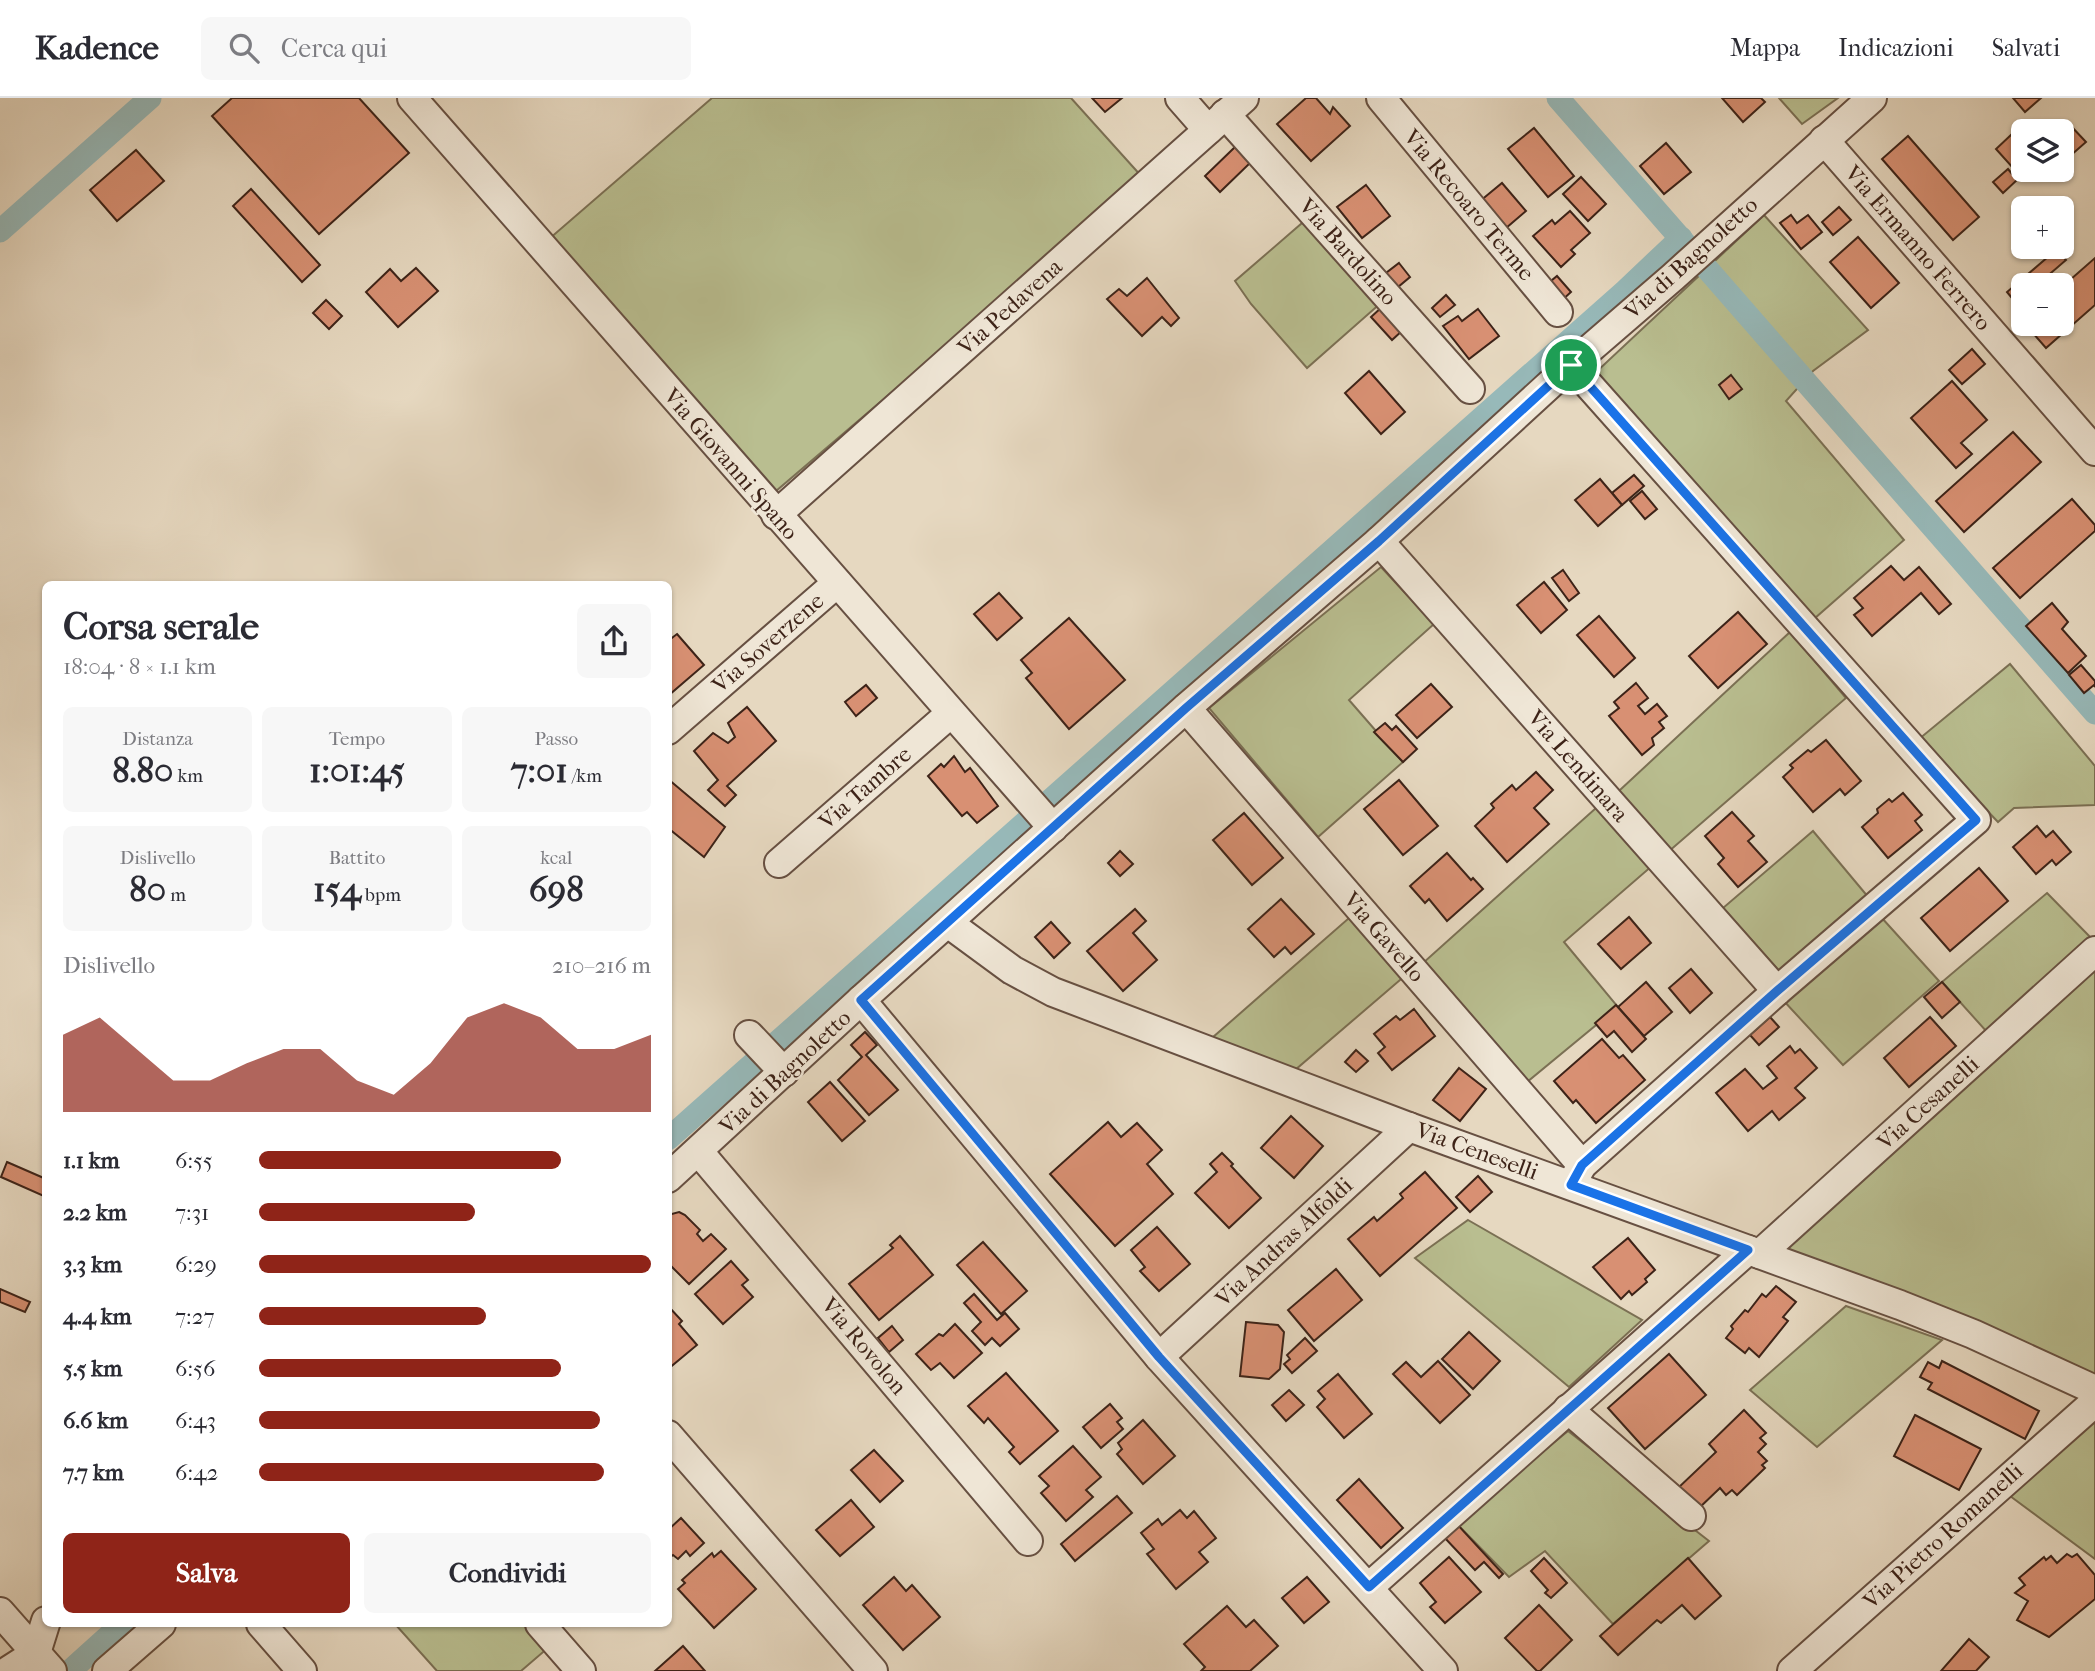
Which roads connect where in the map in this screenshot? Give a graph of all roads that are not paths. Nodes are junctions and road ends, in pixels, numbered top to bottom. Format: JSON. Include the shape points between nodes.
{"nodes":[{"id":1,"x":412,"y":98,"type":"edge"},
{"id":2,"x":1180,"y":98,"type":"edge"},
{"id":3,"x":1381,"y":98,"type":"edge"},
{"id":4,"x":1872,"y":98,"type":"edge"},
{"id":5,"x":1226,"y":114,"type":"edge"},
{"id":6,"x":1824,"y":140,"type":"junction"},
{"id":7,"x":1558,"y":312,"type":"dead end"},
{"id":8,"x":1571,"y":365,"type":"junction"},
{"id":9,"x":1470,"y":389,"type":"dead end"},
{"id":10,"x":2095,"y":451,"type":"edge"},
{"id":11,"x":776,"y":515,"type":"junction"},
{"id":12,"x":1379,"y":541,"type":"junction"},
{"id":13,"x":837,"y":583,"type":"junction"},
{"id":14,"x":1186,"y":708,"type":"junction"},
{"id":15,"x":951,"y":713,"type":"junction"},
{"id":16,"x":672,"y":727,"type":"edge"},
{"id":17,"x":1042,"y":816,"type":"junction"},
{"id":18,"x":779,"y":863,"type":"dead end"},
{"id":19,"x":948,"y":923,"type":"junction"},
{"id":20,"x":2095,"y":951,"type":"edge"},
{"id":21,"x":1777,"y":991,"type":"junction"},
{"id":22,"x":861,"y":1000,"type":"junction"},
{"id":23,"x":1409,"y":1127,"type":"junction"},
{"id":24,"x":699,"y":1152,"type":"junction"},
{"id":25,"x":672,"y":1175,"type":"edge"},
{"id":26,"x":1576,"y":1175,"type":"junction"},
{"id":27,"x":1754,"y":1252,"type":"junction"},
{"id":28,"x":1159,"y":1357,"type":"junction"},
{"id":29,"x":2095,"y":1390,"type":"edge"},
{"id":30,"x":2095,"y":1402,"type":"edge"},
{"id":31,"x":1569,"y":1409,"type":"junction"},
{"id":32,"x":672,"y":1440,"type":"edge"},
{"id":33,"x":1691,"y":1516,"type":"dead end"},
{"id":34,"x":1028,"y":1541,"type":"dead end"},
{"id":35,"x":1369,"y":1587,"type":"junction"},
{"id":36,"x":0,"y":1612,"type":"edge"},
{"id":37,"x":46,"y":1627,"type":"edge"},
{"id":38,"x":158,"y":1627,"type":"edge"},
{"id":39,"x":264,"y":1627,"type":"edge"},
{"id":40,"x":543,"y":1627,"type":"edge"},
{"id":41,"x":44,"y":1662,"type":"edge"},
{"id":42,"x":8,"y":1671,"type":"edge"},
{"id":43,"x":107,"y":1671,"type":"edge"},
{"id":44,"x":302,"y":1671,"type":"edge"},
{"id":45,"x":580,"y":1671,"type":"edge"},
{"id":46,"x":873,"y":1671,"type":"edge"},
{"id":47,"x":1443,"y":1671,"type":"edge"},
{"id":48,"x":1792,"y":1671,"type":"edge"}],
"edges":[{"from":1,"to":11,"type":"street","name":"Via Giovanni Spano"},
{"from":2,"to":5,"type":"street","name":"Via Bardolino"},
{"from":3,"to":7,"type":"street","name":"Via Recoaro Terme"},
{"from":4,"to":6,"type":"street","name":"Via di Bagnoletto"},
{"from":5,"to":9,"type":"street","name":"Via Bardolino"},
{"from":5,"to":11,"type":"street","name":"Via Pedavena"},
{"from":6,"to":8,"type":"street","name":"Via di Bagnoletto"},
{"from":6,"to":10,"type":"street","name":"Via Ermanno Ferrero"},
{"from":8,"to":12,"type":"street","name":"Via di Bagnoletto"},
{"from":8,"to":21,"type":"street","via":[[1976,820]]},
{"from":11,"to":13,"type":"street","name":"Via Giovanni Spano"},
{"from":12,"to":14,"type":"street","name":"Via di Bagnoletto"},
{"from":12,"to":21,"type":"street","name":"Via Lendinara"},
{"from":13,"to":15,"type":"street","name":"Via Giovanni Spano"},
{"from":13,"to":16,"type":"street","name":"Via Soverzene"},
{"from":14,"to":17,"type":"street","name":"Via di Bagnoletto"},
{"from":14,"to":26,"type":"street","name":"Via Gavello"},
{"from":15,"to":17,"type":"street","name":"Via Giovanni Spano"},
{"from":15,"to":18,"type":"street","name":"Via Tambre"},
{"from":17,"to":19,"type":"street","name":"Via di Bagnoletto"},
{"from":19,"to":22,"type":"street","name":"Via di Bagnoletto"},
{"from":19,"to":23,"type":"street","name":"Via Ceneselli","via":[[1012,970],[1053,992]]},
{"from":20,"to":27,"type":"street","name":"Via Cesanelli"},
{"from":21,"to":26,"type":"street"},
{"from":22,"to":24,"type":"street","name":"Via di Bagnoletto","via":[[767,1054]]},
{"from":22,"to":28,"type":"street"},
{"from":23,"to":26,"type":"street","name":"Via Ceneselli"},
{"from":23,"to":28,"type":"street","name":"Via Andras Alfoldi"},
{"from":24,"to":25,"type":"street","name":"Via di Bagnoletto"},
{"from":24,"to":34,"type":"street","name":"Via Rovolon"},
{"from":26,"to":27,"type":"street","name":"Via Ceneselli"},
{"from":27,"to":29,"type":"street","name":"Via Ceneselli","via":[[1923,1314]]},
{"from":27,"to":31,"type":"street","name":"Via Cesanelli"},
{"from":28,"to":35,"type":"street"},
{"from":30,"to":48,"type":"street","name":"Via Pietro Romanelli"},
{"from":31,"to":33,"type":"street"},
{"from":31,"to":35,"type":"street","name":"Via Cesanelli"},
{"from":32,"to":46,"type":"street"},
{"from":35,"to":47,"type":"street"},
{"from":36,"to":41,"type":"street"},
{"from":37,"to":41,"type":"street"},
{"from":38,"to":43,"type":"street"},
{"from":39,"to":44,"type":"street"},
{"from":40,"to":45,"type":"street"},
{"from":41,"to":42,"type":"street"}]}
